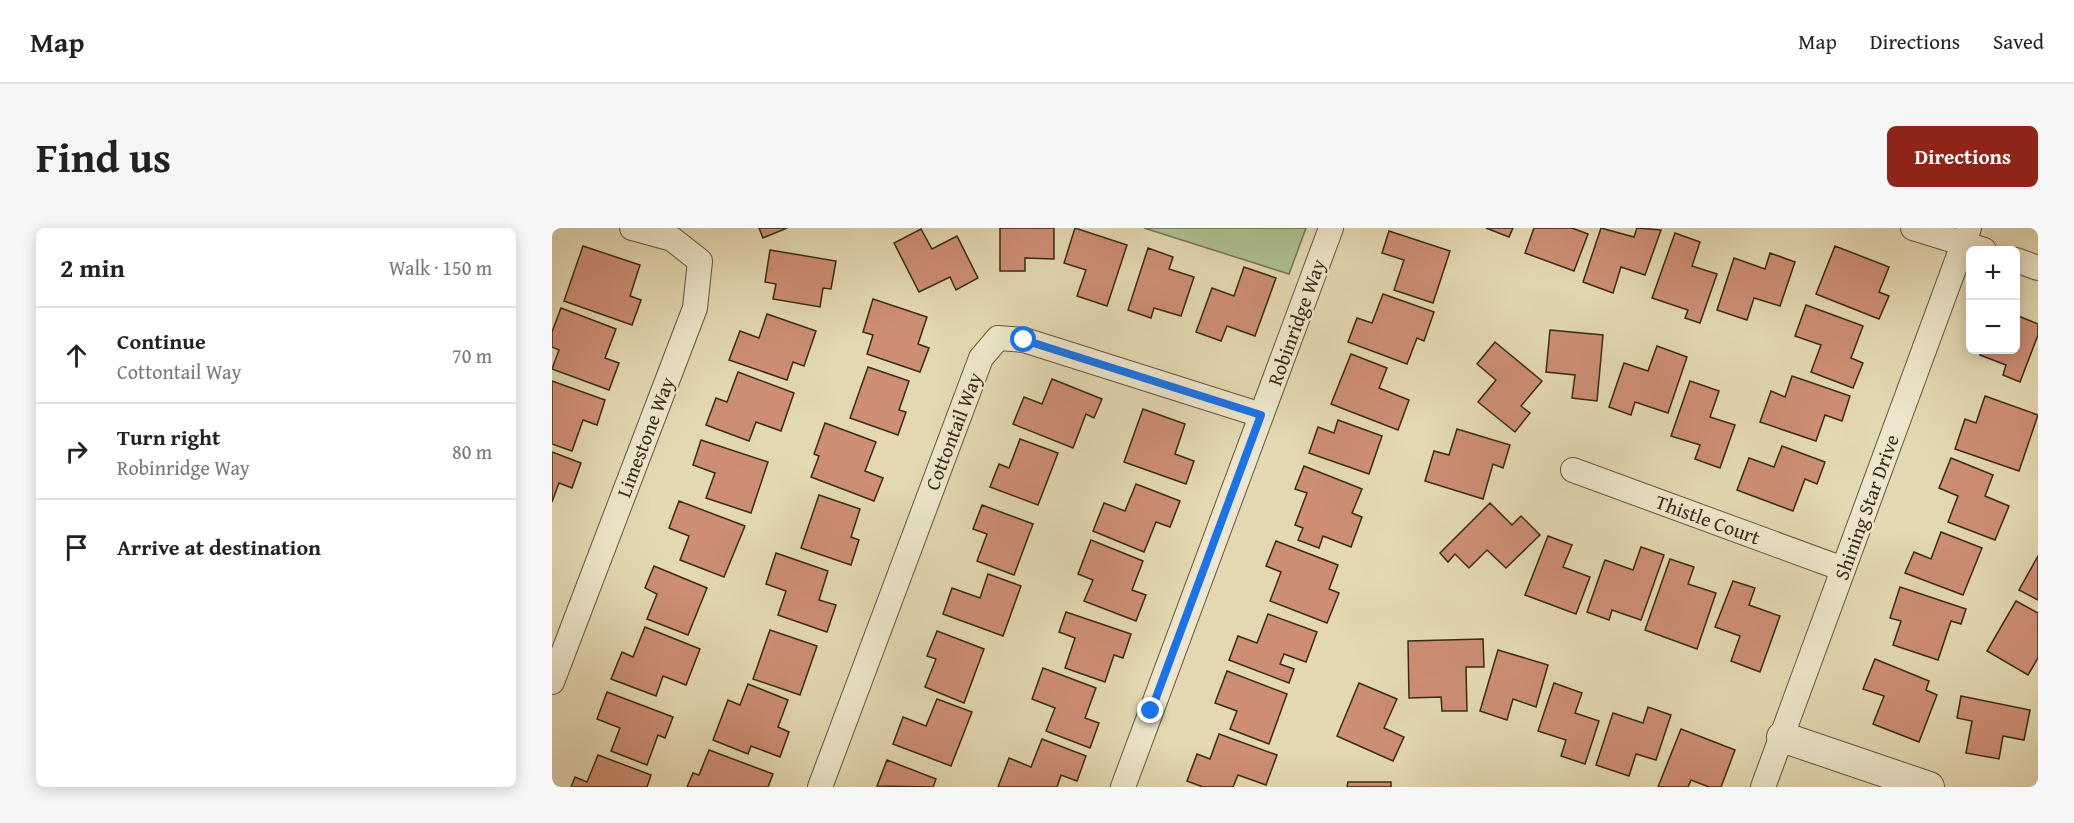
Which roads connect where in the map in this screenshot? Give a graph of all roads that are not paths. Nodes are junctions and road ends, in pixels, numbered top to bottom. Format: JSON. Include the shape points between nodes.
{"nodes":[{"id":1,"x":632,"y":228,"type":"edge"},
{"id":2,"x":1331,"y":228,"type":"edge"},
{"id":3,"x":1913,"y":228,"type":"edge"},
{"id":4,"x":1972,"y":241,"type":"edge"},
{"id":5,"x":2020,"y":261,"type":"edge"},
{"id":6,"x":2038,"y":268,"type":"edge"},
{"id":7,"x":1261,"y":415,"type":"junction"},
{"id":8,"x":1573,"y":470,"type":"dead end"},
{"id":9,"x":1843,"y":569,"type":"junction"},
{"id":10,"x":552,"y":682,"type":"edge"},
{"id":11,"x":1782,"y":737,"type":"junction"},
{"id":12,"x":820,"y":787,"type":"edge"},
{"id":13,"x":1123,"y":787,"type":"edge"},
{"id":14,"x":1763,"y":787,"type":"edge"},
{"id":15,"x":1929,"y":787,"type":"edge"}],
"edges":[{"from":1,"to":10,"type":"street","name":"Limestone Way","via":[[672,239],[700,261],[694,308]]},
{"from":2,"to":7,"type":"street","name":"Robinridge Way"},
{"from":3,"to":4,"type":"street"},
{"from":4,"to":9,"type":"street","name":"Shining Star Drive"},
{"from":5,"to":6,"type":"street"},
{"from":7,"to":12,"type":"street","name":"Cottontail Way","via":[[1024,340],[998,338],[981,358]]},
{"from":7,"to":13,"type":"street","name":"Robinridge Way"},
{"from":8,"to":9,"type":"street","name":"Thistle Court"},
{"from":9,"to":11,"type":"street","name":"Shining Star Drive"},
{"from":11,"to":14,"type":"street","name":"Shining Star Drive"},
{"from":11,"to":15,"type":"street"}]}
